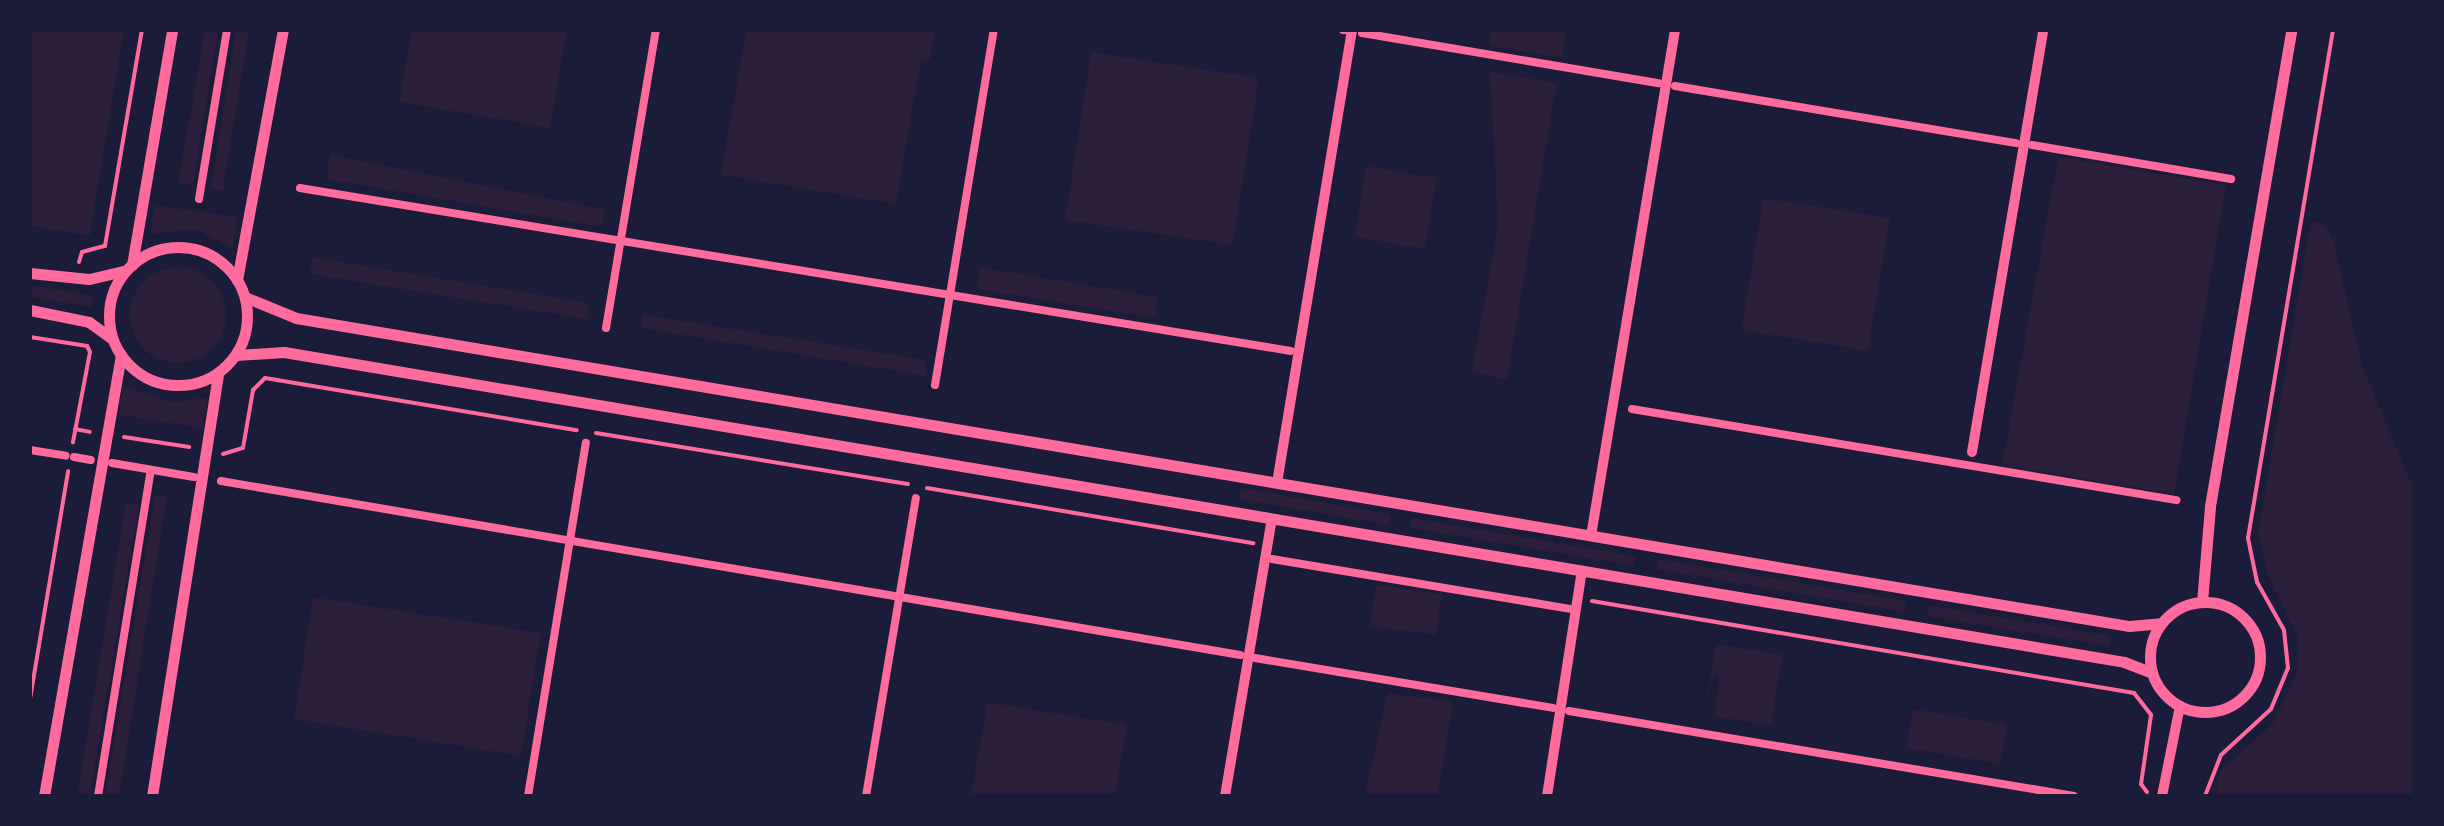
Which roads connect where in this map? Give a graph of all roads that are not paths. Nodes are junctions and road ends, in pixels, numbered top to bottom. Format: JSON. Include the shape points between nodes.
{"nodes":[{"id":1,"x":172,"y":30,"type":"edge"},
{"id":2,"x":227,"y":30,"type":"edge"},
{"id":3,"x":283,"y":30,"type":"edge"},
{"id":4,"x":656,"y":30,"type":"edge"},
{"id":5,"x":994,"y":30,"type":"edge"},
{"id":6,"x":1675,"y":30,"type":"edge"},
{"id":7,"x":2043,"y":30,"type":"edge"},
{"id":8,"x":2291,"y":30,"type":"edge"},
{"id":9,"x":1351,"y":31,"type":"edge"},
{"id":10,"x":1659,"y":83,"type":"dead end"},
{"id":11,"x":1675,"y":86,"type":"dead end"},
{"id":12,"x":2016,"y":142,"type":"dead end"},
{"id":13,"x":2032,"y":145,"type":"dead end"},
{"id":14,"x":2231,"y":179,"type":"dead end"},
{"id":15,"x":300,"y":188,"type":"dead end"},
{"id":16,"x":199,"y":199,"type":"dead end"},
{"id":17,"x":621,"y":240,"type":"junction"},
{"id":18,"x":130,"y":267,"type":"junction"},
{"id":19,"x":30,"y":272,"type":"edge"},
{"id":20,"x":237,"y":280,"type":"junction"},
{"id":21,"x":950,"y":295,"type":"junction"},
{"id":22,"x":245,"y":297,"type":"junction"},
{"id":23,"x":30,"y":310,"type":"edge"},
{"id":24,"x":606,"y":328,"type":"dead end"},
{"id":25,"x":115,"y":342,"type":"junction"},
{"id":26,"x":1292,"y":351,"type":"dead end"},
{"id":27,"x":122,"y":355,"type":"junction"},
{"id":28,"x":236,"y":355,"type":"junction"},
{"id":29,"x":218,"y":373,"type":"junction"},
{"id":30,"x":935,"y":384,"type":"dead end"},
{"id":31,"x":1632,"y":409,"type":"dead end"},
{"id":32,"x":586,"y":443,"type":"dead end"},
{"id":33,"x":30,"y":450,"type":"edge"},
{"id":34,"x":1972,"y":452,"type":"dead end"},
{"id":35,"x":91,"y":460,"type":"dead end"},
{"id":36,"x":112,"y":463,"type":"dead end"},
{"id":37,"x":151,"y":470,"type":"junction"},
{"id":38,"x":194,"y":477,"type":"dead end"},
{"id":39,"x":221,"y":482,"type":"dead end"},
{"id":40,"x":1277,"y":483,"type":"junction"},
{"id":41,"x":916,"y":498,"type":"dead end"},
{"id":42,"x":2176,"y":500,"type":"dead end"},
{"id":43,"x":1272,"y":519,"type":"junction"},
{"id":44,"x":1591,"y":536,"type":"junction"},
{"id":45,"x":570,"y":543,"type":"junction"},
{"id":46,"x":1272,"y":558,"type":"dead end"},
{"id":47,"x":1582,"y":571,"type":"junction"},
{"id":48,"x":899,"y":598,"type":"junction"},
{"id":49,"x":2202,"y":602,"type":"junction"},
{"id":50,"x":1570,"y":608,"type":"dead end"},
{"id":51,"x":2161,"y":623,"type":"junction"},
{"id":52,"x":1240,"y":655,"type":"dead end"},
{"id":53,"x":1255,"y":658,"type":"dead end"},
{"id":54,"x":2152,"y":673,"type":"junction"},
{"id":55,"x":2180,"y":706,"type":"junction"},
{"id":56,"x":1554,"y":708,"type":"dead end"},
{"id":57,"x":1569,"y":711,"type":"dead end"},
{"id":58,"x":2157,"y":794,"type":"edge"},
{"id":59,"x":44,"y":796,"type":"edge"},
{"id":60,"x":98,"y":796,"type":"edge"},
{"id":61,"x":152,"y":796,"type":"edge"},
{"id":62,"x":528,"y":796,"type":"edge"},
{"id":63,"x":866,"y":796,"type":"edge"},
{"id":64,"x":1225,"y":796,"type":"edge"},
{"id":65,"x":1547,"y":796,"type":"edge"},
{"id":66,"x":2074,"y":796,"type":"edge"}],
"edges":[{"from":1,"to":18,"type":"street"},
{"from":2,"to":16,"type":"street"},
{"from":3,"to":20,"type":"street"},
{"from":4,"to":17,"type":"street"},
{"from":5,"to":21,"type":"street"},
{"from":6,"to":44,"type":"street"},
{"from":7,"to":34,"type":"street"},
{"from":8,"to":49,"type":"street","via":[[2210,506]]},
{"from":9,"to":10,"type":"street"},
{"from":9,"to":40,"type":"street"},
{"from":11,"to":12,"type":"street"},
{"from":13,"to":14,"type":"street"},
{"from":15,"to":17,"type":"street"},
{"from":17,"to":21,"type":"street"},
{"from":17,"to":24,"type":"street"},
{"from":18,"to":19,"type":"street","via":[[90,279]]},
{"from":18,"to":20,"type":"street","via":[[158,249],[186,246],[214,257]]},
{"from":18,"to":25,"type":"street","via":[[110,305]]},
{"from":20,"to":22,"type":"street"},
{"from":21,"to":26,"type":"street"},
{"from":21,"to":30,"type":"street"},
{"from":22,"to":28,"type":"street","via":[[246,330]]},
{"from":22,"to":40,"type":"street","via":[[296,318]]},
{"from":23,"to":25,"type":"street","via":[[89,322]]},
{"from":25,"to":27,"type":"street"},
{"from":27,"to":29,"type":"street","via":[[135,371],[164,384],[190,384]]},
{"from":27,"to":59,"type":"street"},
{"from":28,"to":29,"type":"street"},
{"from":28,"to":43,"type":"street","via":[[284,352]]},
{"from":29,"to":61,"type":"street"},
{"from":31,"to":42,"type":"street"},
{"from":32,"to":45,"type":"street"},
{"from":33,"to":35,"type":"street"},
{"from":36,"to":37,"type":"street"},
{"from":37,"to":38,"type":"street"},
{"from":37,"to":60,"type":"street"},
{"from":39,"to":45,"type":"street"},
{"from":40,"to":44,"type":"street"},
{"from":41,"to":48,"type":"street"},
{"from":43,"to":47,"type":"street"},
{"from":43,"to":64,"type":"street"},
{"from":44,"to":51,"type":"street","via":[[2129,626]]},
{"from":45,"to":48,"type":"street"},
{"from":45,"to":62,"type":"street"},
{"from":46,"to":50,"type":"street"},
{"from":47,"to":54,"type":"street","via":[[2124,662]]},
{"from":47,"to":65,"type":"street"},
{"from":48,"to":52,"type":"street"},
{"from":48,"to":63,"type":"street"},
{"from":49,"to":51,"type":"street"},
{"from":49,"to":55,"type":"street","via":[[2227,606],[2249,622],[2260,648],[2258,678],[2225,709]]},
{"from":51,"to":54,"type":"street","via":[[2150,646]]},
{"from":53,"to":56,"type":"street"},
{"from":54,"to":55,"type":"street"},
{"from":55,"to":58,"type":"street"},
{"from":57,"to":66,"type":"street"}]}
